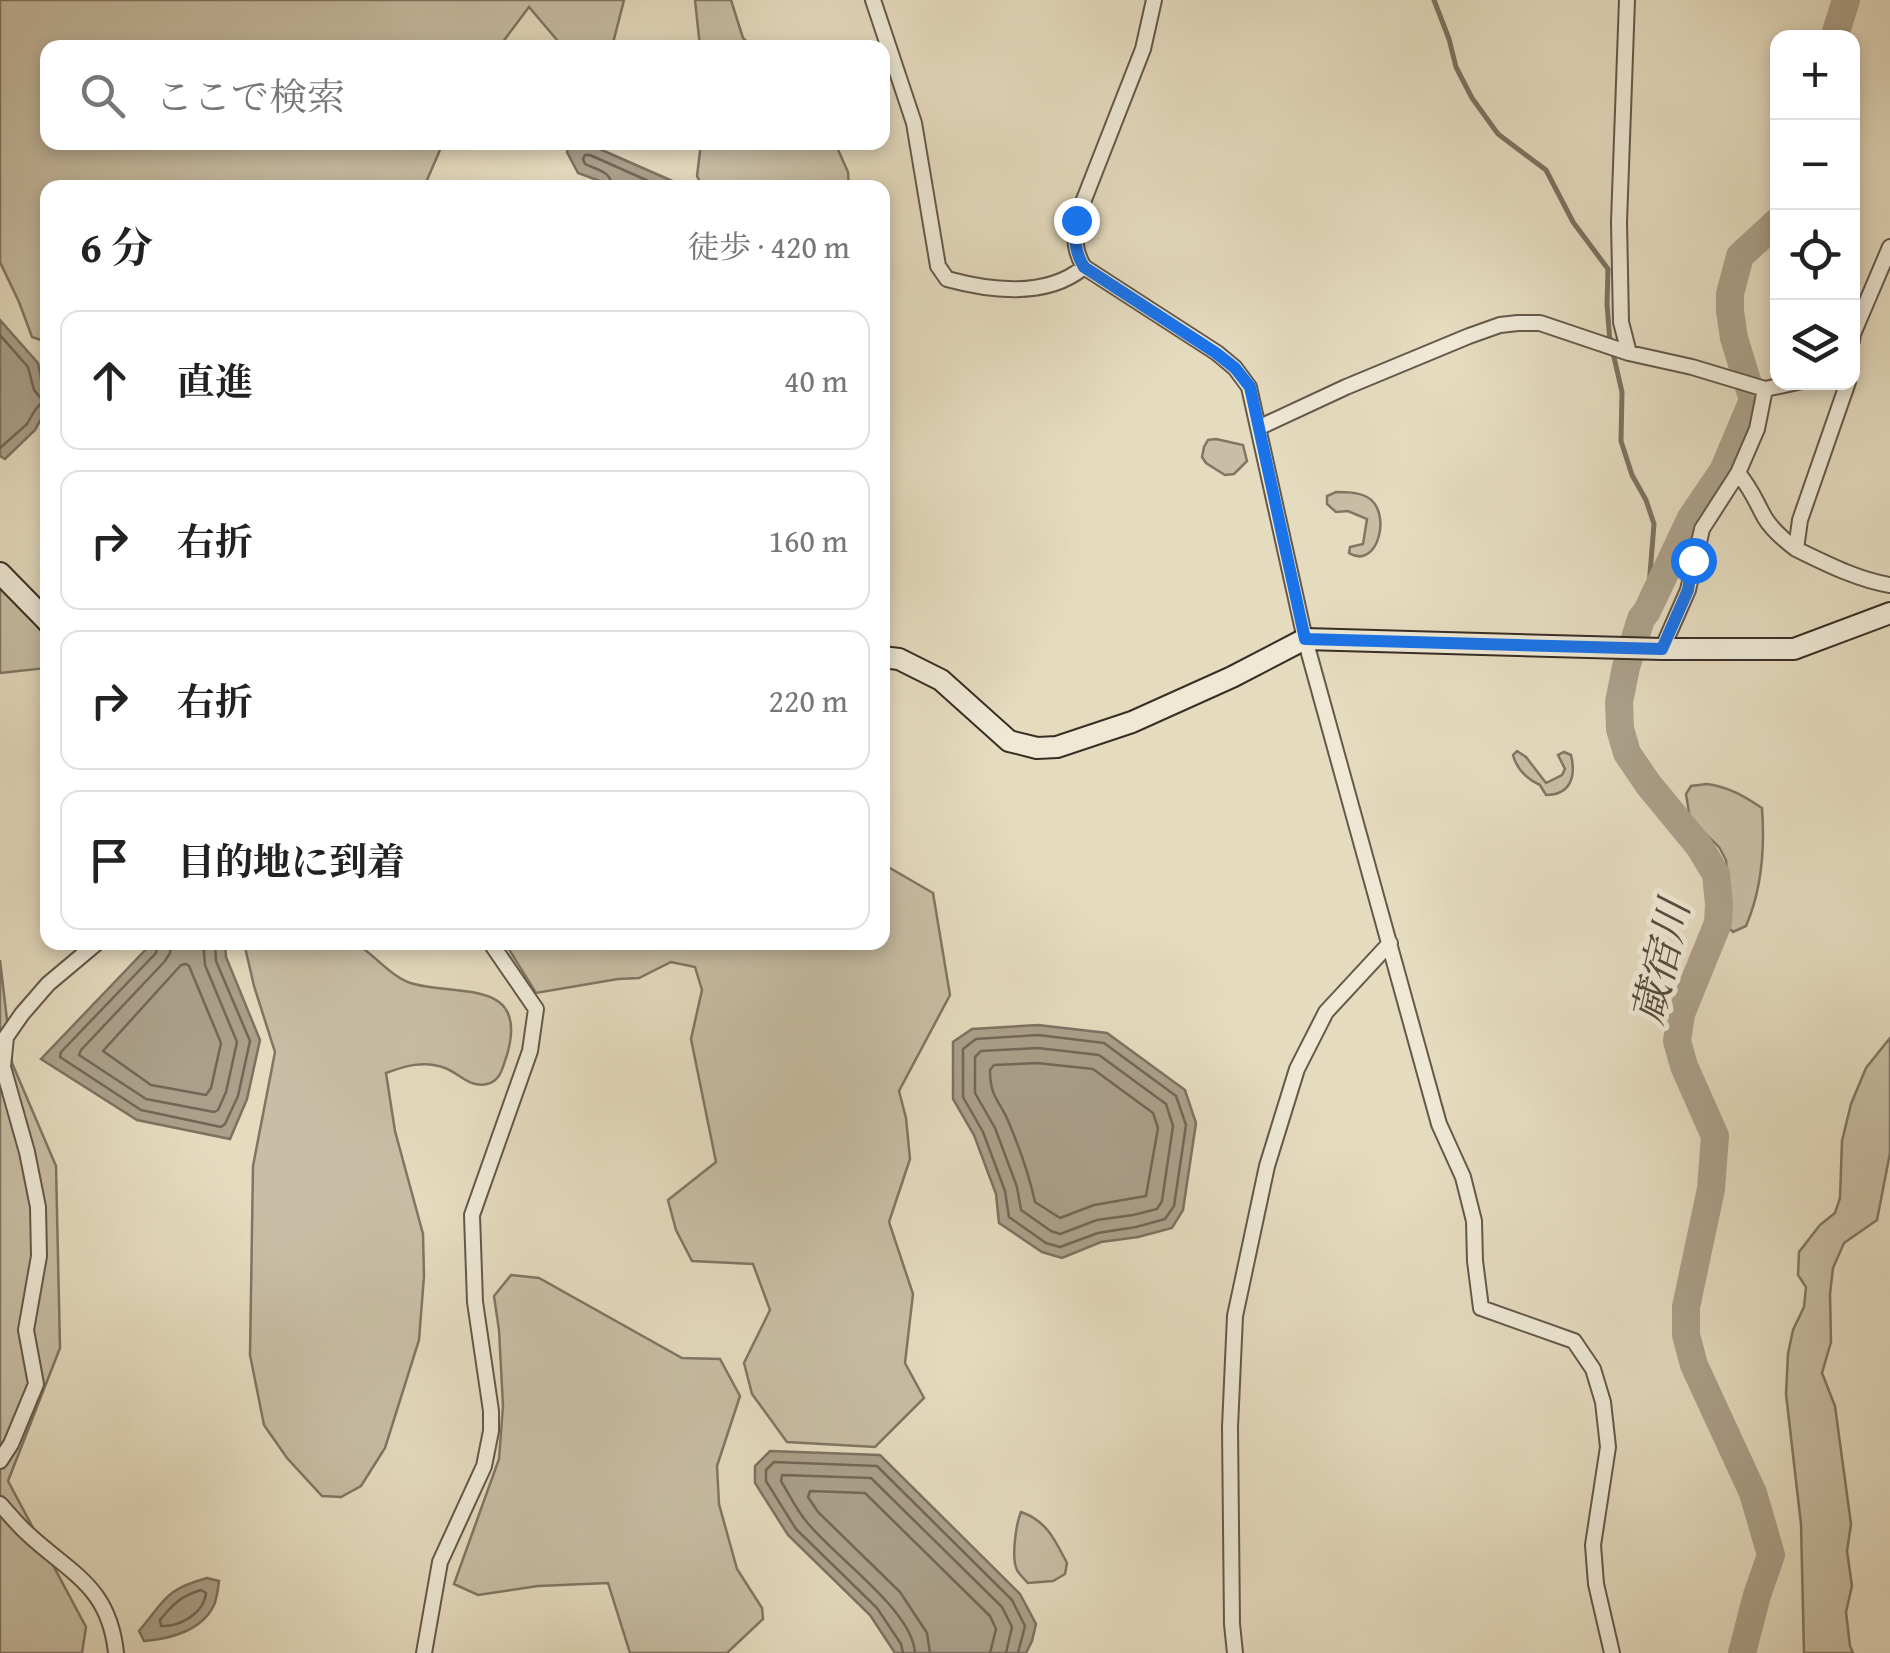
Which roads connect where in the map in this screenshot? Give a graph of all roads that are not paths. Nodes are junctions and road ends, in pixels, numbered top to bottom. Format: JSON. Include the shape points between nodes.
{"nodes":[{"id":1,"x":874,"y":0,"type":"edge"},
{"id":2,"x":1154,"y":0,"type":"edge"},
{"id":3,"x":1627,"y":0,"type":"edge"},
{"id":4,"x":887,"y":40,"type":"edge"},
{"id":5,"x":890,"y":49,"type":"edge"},
{"id":6,"x":1890,"y":246,"type":"edge"},
{"id":7,"x":1084,"y":267,"type":"junction"},
{"id":8,"x":1860,"y":317,"type":"edge"},
{"id":9,"x":1629,"y":353,"type":"junction"},
{"id":10,"x":1770,"y":388,"type":"edge"},
{"id":11,"x":1765,"y":389,"type":"junction"},
{"id":12,"x":1844,"y":390,"type":"edge"},
{"id":13,"x":1260,"y":427,"type":"junction"},
{"id":14,"x":1738,"y":473,"type":"junction"},
{"id":15,"x":1796,"y":549,"type":"junction"},
{"id":16,"x":0,"y":573,"type":"edge"},
{"id":17,"x":1890,"y":585,"type":"edge"},
{"id":18,"x":40,"y":614,"type":"edge"},
{"id":19,"x":1890,"y":614,"type":"edge"},
{"id":20,"x":1305,"y":639,"type":"junction"},
{"id":21,"x":1662,"y":649,"type":"junction"},
{"id":22,"x":890,"y":658,"type":"edge"},
{"id":23,"x":1390,"y":944,"type":"junction"},
{"id":24,"x":88,"y":950,"type":"edge"},
{"id":25,"x":495,"y":950,"type":"edge"},
{"id":26,"x":0,"y":1461,"type":"edge"},
{"id":27,"x":0,"y":1504,"type":"edge"},
{"id":28,"x":116,"y":1653,"type":"edge"},
{"id":29,"x":424,"y":1653,"type":"edge"},
{"id":30,"x":1235,"y":1653,"type":"edge"},
{"id":31,"x":1612,"y":1653,"type":"edge"}],
"edges":[{"from":1,"to":4,"type":"street"},
{"from":2,"to":7,"type":"street","via":[[1143,49],[1076,220],[1074,245]]},
{"from":3,"to":9,"type":"street","via":[[1619,222],[1621,322]]},
{"from":5,"to":7,"type":"street","via":[[914,123],[938,266],[947,279],[978,288],[1042,288]]},
{"from":6,"to":8,"type":"street"},
{"from":7,"to":13,"type":"street","via":[[1235,368],[1250,387]]},
{"from":9,"to":11,"type":"street"},
{"from":9,"to":13,"type":"street","via":[[1540,323],[1500,325]]},
{"from":10,"to":11,"type":"street"},
{"from":11,"to":14,"type":"street"},
{"from":12,"to":15,"type":"street"},
{"from":13,"to":20,"type":"street"},
{"from":14,"to":15,"type":"street","via":[[1778,535]]},
{"from":14,"to":21,"type":"street","via":[[1702,530],[1688,590]]},
{"from":15,"to":17,"type":"street"},
{"from":16,"to":18,"type":"street"},
{"from":19,"to":21,"type":"street","via":[[1794,649]]},
{"from":20,"to":21,"type":"street"},
{"from":20,"to":22,"type":"street","via":[[1132,722],[1037,748],[1009,741],[942,680]]},
{"from":20,"to":23,"type":"street"},
{"from":23,"to":30,"type":"street","via":[[1326,1012],[1297,1068],[1267,1166],[1235,1316]]},
{"from":23,"to":31,"type":"street","via":[[1439,1124],[1463,1176],[1481,1308],[1574,1342],[1593,1368],[1608,1447],[1593,1545]]},
{"from":24,"to":26,"type":"street","via":[[48,984],[6,1037],[3,1068],[28,1152],[39,1256],[26,1330],[36,1384]]},
{"from":25,"to":29,"type":"street","via":[[536,1009],[530,1050],[472,1215],[491,1432],[484,1466],[440,1562]]},
{"from":27,"to":28,"type":"street","via":[[101,1602]]}]}
